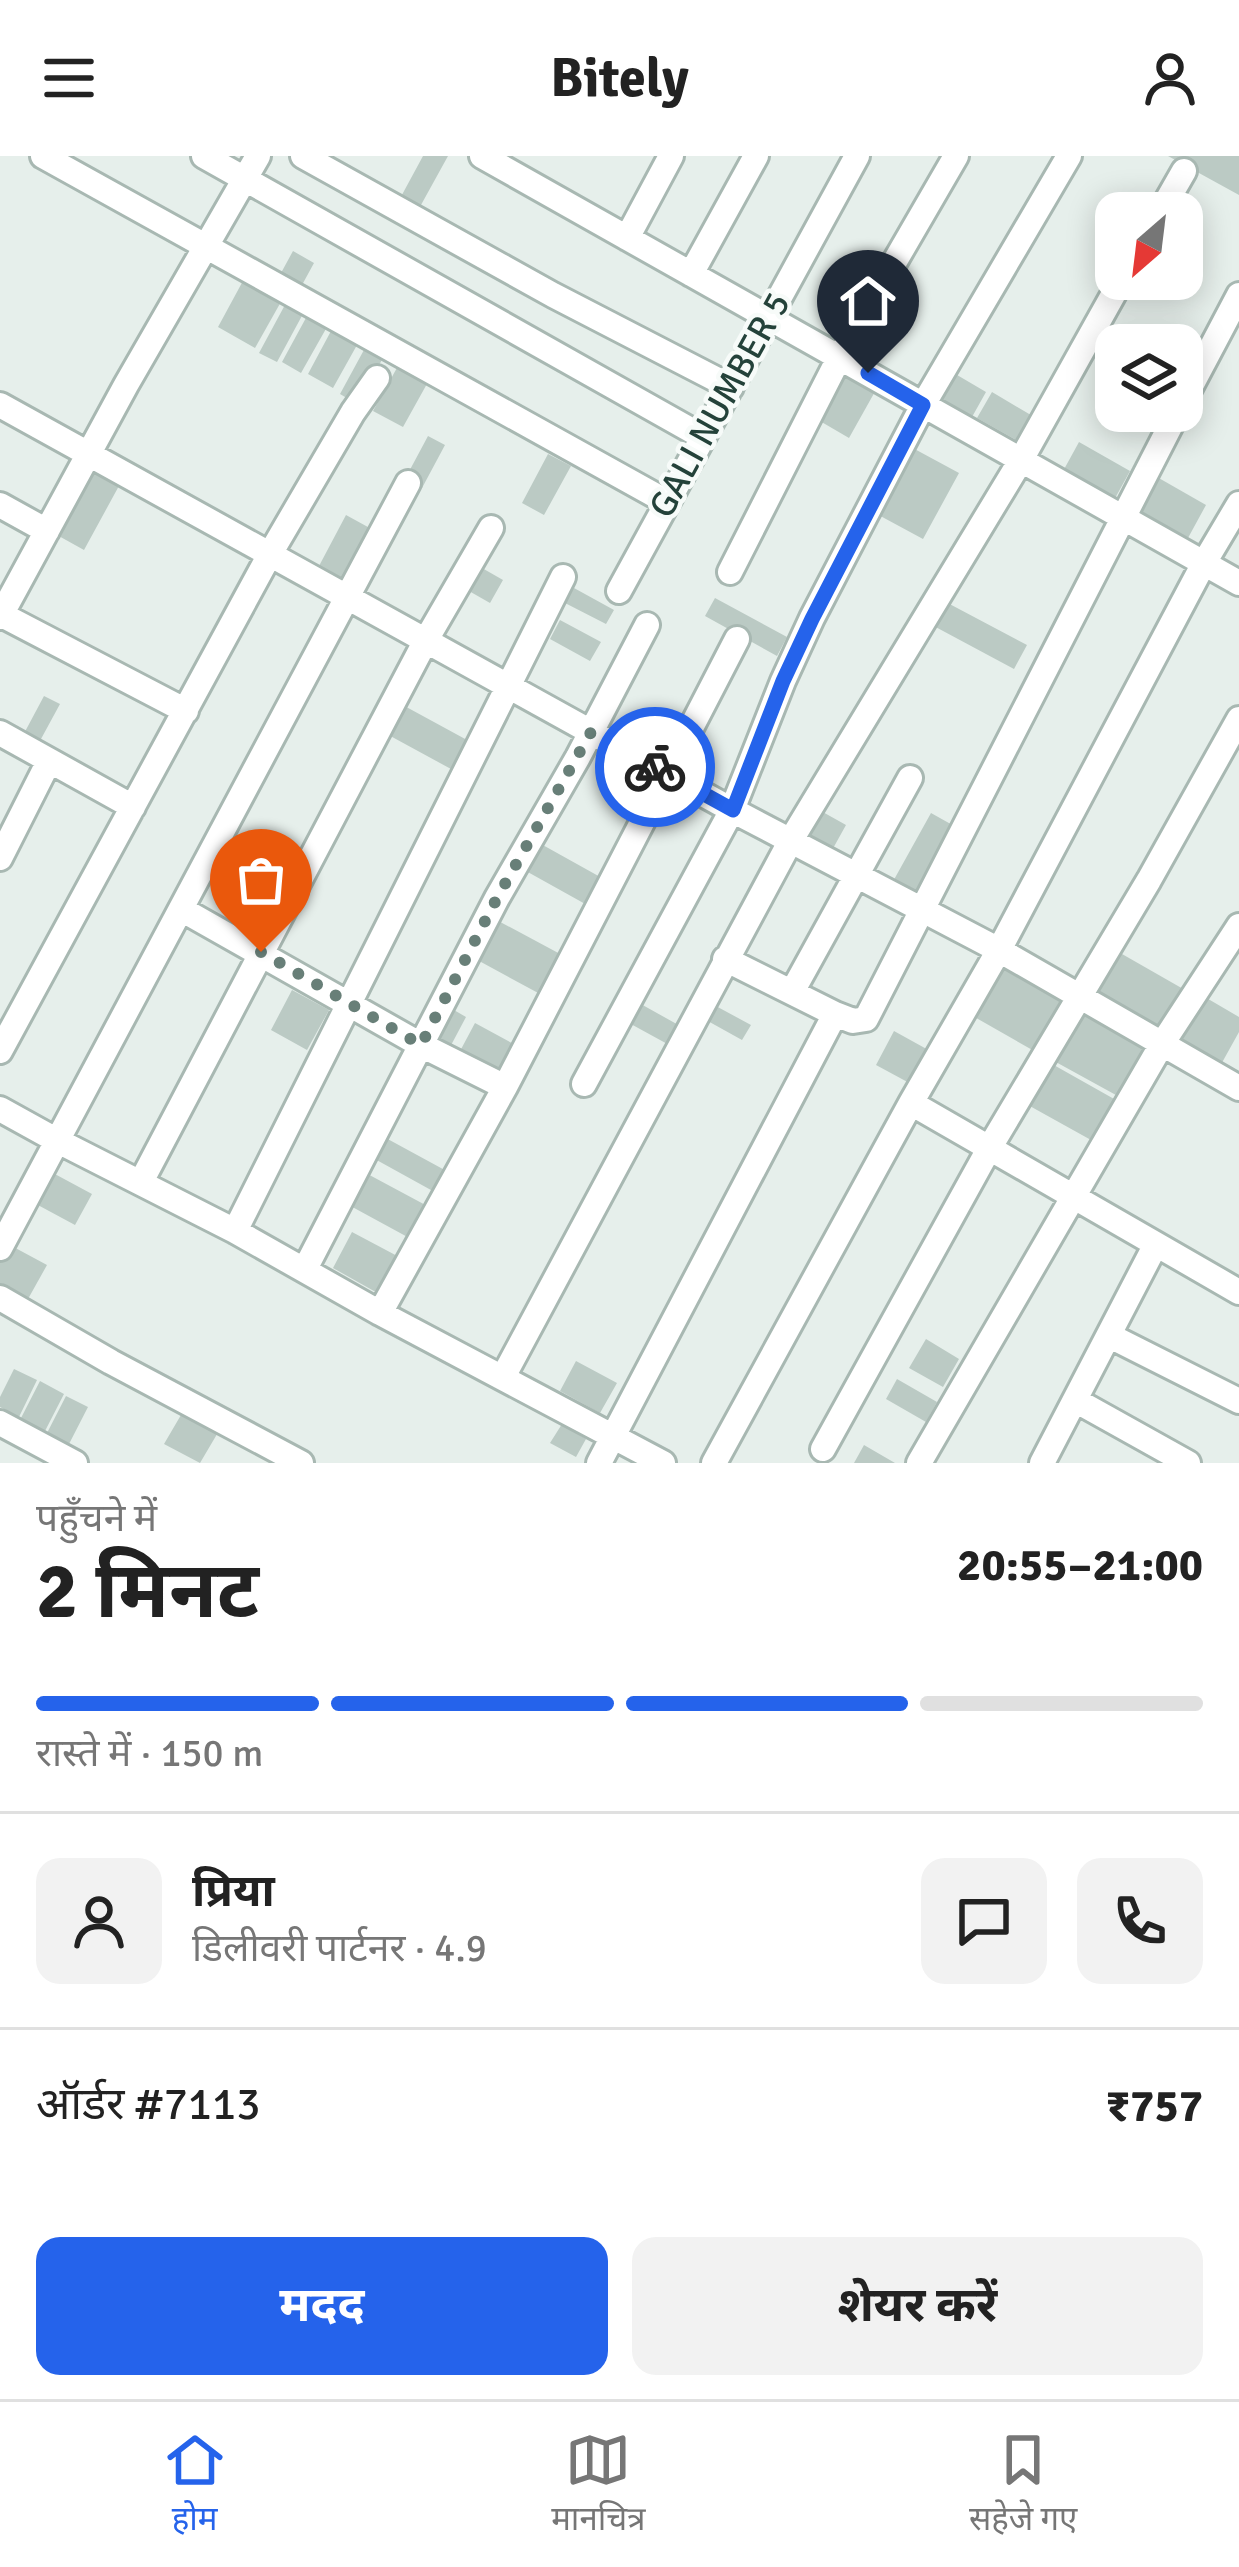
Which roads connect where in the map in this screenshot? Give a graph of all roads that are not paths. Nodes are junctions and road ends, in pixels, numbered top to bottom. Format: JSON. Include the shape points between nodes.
{"nodes":[{"id":1,"x":43,"y":156,"type":"edge"},
{"id":2,"x":204,"y":156,"type":"edge"},
{"id":3,"x":302,"y":156,"type":"edge"},
{"id":4,"x":482,"y":156,"type":"edge"},
{"id":5,"x":671,"y":156,"type":"edge"},
{"id":6,"x":756,"y":156,"type":"edge"},
{"id":7,"x":857,"y":156,"type":"edge"},
{"id":8,"x":956,"y":156,"type":"edge"},
{"id":9,"x":1070,"y":156,"type":"edge"},
{"id":10,"x":251,"y":167,"type":"edge"},
{"id":11,"x":1184,"y":171,"type":"dead end"},
{"id":12,"x":1172,"y":192,"type":"edge"},
{"id":13,"x":627,"y":238,"type":"junction"},
{"id":14,"x":204,"y":247,"type":"junction"},
{"id":15,"x":691,"y":274,"type":"junction"},
{"id":16,"x":1239,"y":295,"type":"edge"},
{"id":17,"x":1110,"y":300,"type":"edge"},
{"id":18,"x":768,"y":317,"type":"junction"},
{"id":19,"x":840,"y":356,"type":"junction"},
{"id":20,"x":1203,"y":363,"type":"edge"},
{"id":21,"x":377,"y":378,"type":"dead end"},
{"id":22,"x":731,"y":387,"type":"junction"},
{"id":23,"x":0,"y":405,"type":"edge"},
{"id":24,"x":923,"y":405,"type":"junction"},
{"id":25,"x":1167,"y":432,"type":"edge"},
{"id":26,"x":703,"y":437,"type":"junction"},
{"id":27,"x":90,"y":453,"type":"junction"},
{"id":28,"x":1021,"y":460,"type":"junction"},
{"id":29,"x":408,"y":483,"type":"dead end"},
{"id":30,"x":668,"y":502,"type":"junction"},
{"id":31,"x":1239,"y":504,"type":"edge"},
{"id":32,"x":0,"y":505,"type":"edge"},
{"id":33,"x":1122,"y":517,"type":"junction"},
{"id":34,"x":491,"y":528,"type":"dead end"},
{"id":35,"x":47,"y":531,"type":"junction"},
{"id":36,"x":270,"y":554,"type":"junction"},
{"id":37,"x":1204,"y":563,"type":"junction"},
{"id":38,"x":730,"y":572,"type":"dead end"},
{"id":39,"x":563,"y":578,"type":"dead end"},
{"id":40,"x":1239,"y":583,"type":"edge"},
{"id":41,"x":619,"y":591,"type":"dead end"},
{"id":42,"x":349,"y":597,"type":"junction"},
{"id":43,"x":0,"y":616,"type":"edge"},
{"id":44,"x":647,"y":626,"type":"dead end"},
{"id":45,"x":737,"y":639,"type":"dead end"},
{"id":46,"x":426,"y":640,"type":"junction"},
{"id":47,"x":507,"y":685,"type":"junction"},
{"id":48,"x":186,"y":711,"type":"junction"},
{"id":49,"x":1239,"y":719,"type":"edge"},
{"id":50,"x":591,"y":732,"type":"junction"},
{"id":51,"x":0,"y":733,"type":"edge"},
{"id":52,"x":50,"y":761,"type":"junction"},
{"id":53,"x":668,"y":775,"type":"junction"},
{"id":54,"x":910,"y":778,"type":"dead end"},
{"id":55,"x":133,"y":807,"type":"junction"},
{"id":56,"x":733,"y":810,"type":"junction"},
{"id":57,"x":790,"y":840,"type":"junction"},
{"id":58,"x":0,"y":858,"type":"edge"},
{"id":59,"x":856,"y":875,"type":"junction"},
{"id":60,"x":921,"y":908,"type":"junction"},
{"id":61,"x":181,"y":909,"type":"junction"},
{"id":62,"x":1239,"y":926,"type":"edge"},
{"id":63,"x":999,"y":950,"type":"junction"},
{"id":64,"x":261,"y":952,"type":"junction"},
{"id":65,"x":725,"y":959,"type":"junction"},
{"id":66,"x":792,"y":992,"type":"junction"},
{"id":67,"x":1080,"y":996,"type":"junction"},
{"id":68,"x":349,"y":1003,"type":"junction"},
{"id":69,"x":835,"y":1015,"type":"junction"},
{"id":70,"x":1162,"y":1044,"type":"junction"},
{"id":71,"x":421,"y":1045,"type":"junction"},
{"id":72,"x":0,"y":1051,"type":"edge"},
{"id":73,"x":584,"y":1084,"type":"dead end"},
{"id":74,"x":505,"y":1087,"type":"junction"},
{"id":75,"x":1239,"y":1088,"type":"edge"},
{"id":76,"x":911,"y":1102,"type":"junction"},
{"id":77,"x":0,"y":1108,"type":"edge"},
{"id":78,"x":56,"y":1140,"type":"junction"},
{"id":79,"x":990,"y":1147,"type":"junction"},
{"id":80,"x":142,"y":1182,"type":"junction"},
{"id":81,"x":1072,"y":1195,"type":"junction"},
{"id":82,"x":235,"y":1231,"type":"junction"},
{"id":83,"x":1155,"y":1246,"type":"junction"},
{"id":84,"x":0,"y":1248,"type":"edge"},
{"id":85,"x":305,"y":1269,"type":"junction"},
{"id":86,"x":1239,"y":1292,"type":"edge"},
{"id":87,"x":0,"y":1298,"type":"edge"},
{"id":88,"x":380,"y":1313,"type":"junction"},
{"id":89,"x":1110,"y":1336,"type":"junction"},
{"id":90,"x":503,"y":1377,"type":"junction"},
{"id":91,"x":1076,"y":1400,"type":"junction"},
{"id":92,"x":1239,"y":1401,"type":"edge"},
{"id":93,"x":0,"y":1423,"type":"edge"},
{"id":94,"x":613,"y":1437,"type":"junction"},
{"id":95,"x":824,"y":1449,"type":"dead end"},
{"id":96,"x":75,"y":1463,"type":"edge"},
{"id":97,"x":301,"y":1463,"type":"edge"},
{"id":98,"x":599,"y":1463,"type":"edge"},
{"id":99,"x":662,"y":1463,"type":"edge"},
{"id":100,"x":714,"y":1463,"type":"edge"},
{"id":101,"x":919,"y":1463,"type":"edge"},
{"id":102,"x":1042,"y":1463,"type":"edge"},
{"id":103,"x":1188,"y":1463,"type":"edge"}],
"edges":[{"from":1,"to":14,"type":"street"},
{"from":2,"to":10,"type":"street"},
{"from":3,"to":22,"type":"street"},
{"from":4,"to":13,"type":"street"},
{"from":5,"to":13,"type":"street"},
{"from":6,"to":15,"type":"street"},
{"from":7,"to":18,"type":"street","name":"GALI NUMBER 5"},
{"from":8,"to":19,"type":"street"},
{"from":9,"to":24,"type":"street"},
{"from":10,"to":14,"type":"street"},
{"from":10,"to":26,"type":"street"},
{"from":11,"to":12,"type":"street"},
{"from":13,"to":15,"type":"street"},
{"from":14,"to":27,"type":"street"},
{"from":14,"to":30,"type":"street"},
{"from":15,"to":18,"type":"street"},
{"from":16,"to":20,"type":"street"},
{"from":17,"to":28,"type":"street"},
{"from":18,"to":19,"type":"street"},
{"from":18,"to":22,"type":"street","name":"GALI NUMBER 5"},
{"from":19,"to":24,"type":"street"},
{"from":19,"to":38,"type":"street"},
{"from":21,"to":36,"type":"street"},
{"from":22,"to":26,"type":"street","name":"GALI NUMBER 5"},
{"from":23,"to":27,"type":"street"},
{"from":24,"to":28,"type":"street"},
{"from":24,"to":56,"type":"street","via":[[812,619]]},
{"from":25,"to":33,"type":"street"},
{"from":26,"to":30,"type":"street","name":"GALI NUMBER 5"},
{"from":27,"to":35,"type":"street"},
{"from":27,"to":36,"type":"street"},
{"from":28,"to":33,"type":"street"},
{"from":28,"to":57,"type":"street"},
{"from":29,"to":42,"type":"street"},
{"from":30,"to":41,"type":"street","name":"GALI NUMBER 5"},
{"from":31,"to":37,"type":"street"},
{"from":32,"to":35,"type":"street"},
{"from":33,"to":37,"type":"street"},
{"from":33,"to":60,"type":"street"},
{"from":34,"to":46,"type":"street"},
{"from":35,"to":43,"type":"street"},
{"from":36,"to":42,"type":"street"},
{"from":36,"to":48,"type":"street"},
{"from":37,"to":40,"type":"street"},
{"from":37,"to":63,"type":"street"},
{"from":39,"to":47,"type":"street"},
{"from":42,"to":46,"type":"street"},
{"from":42,"to":61,"type":"street"},
{"from":43,"to":48,"type":"street"},
{"from":44,"to":50,"type":"street"},
{"from":45,"to":53,"type":"street"},
{"from":46,"to":47,"type":"street"},
{"from":46,"to":64,"type":"street"},
{"from":47,"to":50,"type":"street"},
{"from":47,"to":68,"type":"street"},
{"from":48,"to":55,"type":"street"},
{"from":49,"to":67,"type":"street"},
{"from":50,"to":53,"type":"street"},
{"from":50,"to":71,"type":"street"},
{"from":51,"to":52,"type":"street"},
{"from":52,"to":55,"type":"street"},
{"from":52,"to":58,"type":"street"},
{"from":53,"to":56,"type":"street"},
{"from":53,"to":74,"type":"street"},
{"from":54,"to":59,"type":"street"},
{"from":55,"to":72,"type":"street"},
{"from":56,"to":57,"type":"street"},
{"from":56,"to":73,"type":"street"},
{"from":57,"to":59,"type":"street"},
{"from":57,"to":65,"type":"street"},
{"from":59,"to":60,"type":"street"},
{"from":59,"to":66,"type":"street"},
{"from":60,"to":63,"type":"street"},
{"from":60,"to":69,"type":"street","via":[[866,1019]]},
{"from":61,"to":64,"type":"street"},
{"from":61,"to":78,"type":"street"},
{"from":62,"to":70,"type":"street"},
{"from":63,"to":67,"type":"street"},
{"from":63,"to":76,"type":"street"},
{"from":64,"to":68,"type":"street"},
{"from":64,"to":80,"type":"street"},
{"from":65,"to":66,"type":"street"},
{"from":65,"to":90,"type":"street"},
{"from":66,"to":69,"type":"street"},
{"from":67,"to":70,"type":"street"},
{"from":67,"to":79,"type":"street"},
{"from":68,"to":71,"type":"street"},
{"from":68,"to":82,"type":"street"},
{"from":69,"to":94,"type":"street"},
{"from":70,"to":75,"type":"street"},
{"from":70,"to":81,"type":"street"},
{"from":71,"to":74,"type":"street"},
{"from":71,"to":85,"type":"street"},
{"from":74,"to":88,"type":"street"},
{"from":76,"to":79,"type":"street"},
{"from":76,"to":100,"type":"street"},
{"from":77,"to":78,"type":"street"},
{"from":78,"to":80,"type":"street"},
{"from":78,"to":84,"type":"street"},
{"from":79,"to":81,"type":"street"},
{"from":79,"to":95,"type":"street"},
{"from":80,"to":82,"type":"street"},
{"from":81,"to":83,"type":"street"},
{"from":81,"to":101,"type":"street"},
{"from":82,"to":85,"type":"street"},
{"from":83,"to":86,"type":"street"},
{"from":83,"to":89,"type":"street"},
{"from":85,"to":88,"type":"street"},
{"from":87,"to":97,"type":"street"},
{"from":88,"to":90,"type":"street"},
{"from":89,"to":91,"type":"street"},
{"from":89,"to":92,"type":"street"},
{"from":90,"to":94,"type":"street"},
{"from":91,"to":102,"type":"street"},
{"from":91,"to":103,"type":"street"},
{"from":93,"to":96,"type":"street"},
{"from":94,"to":98,"type":"street"},
{"from":94,"to":99,"type":"street"}]}
